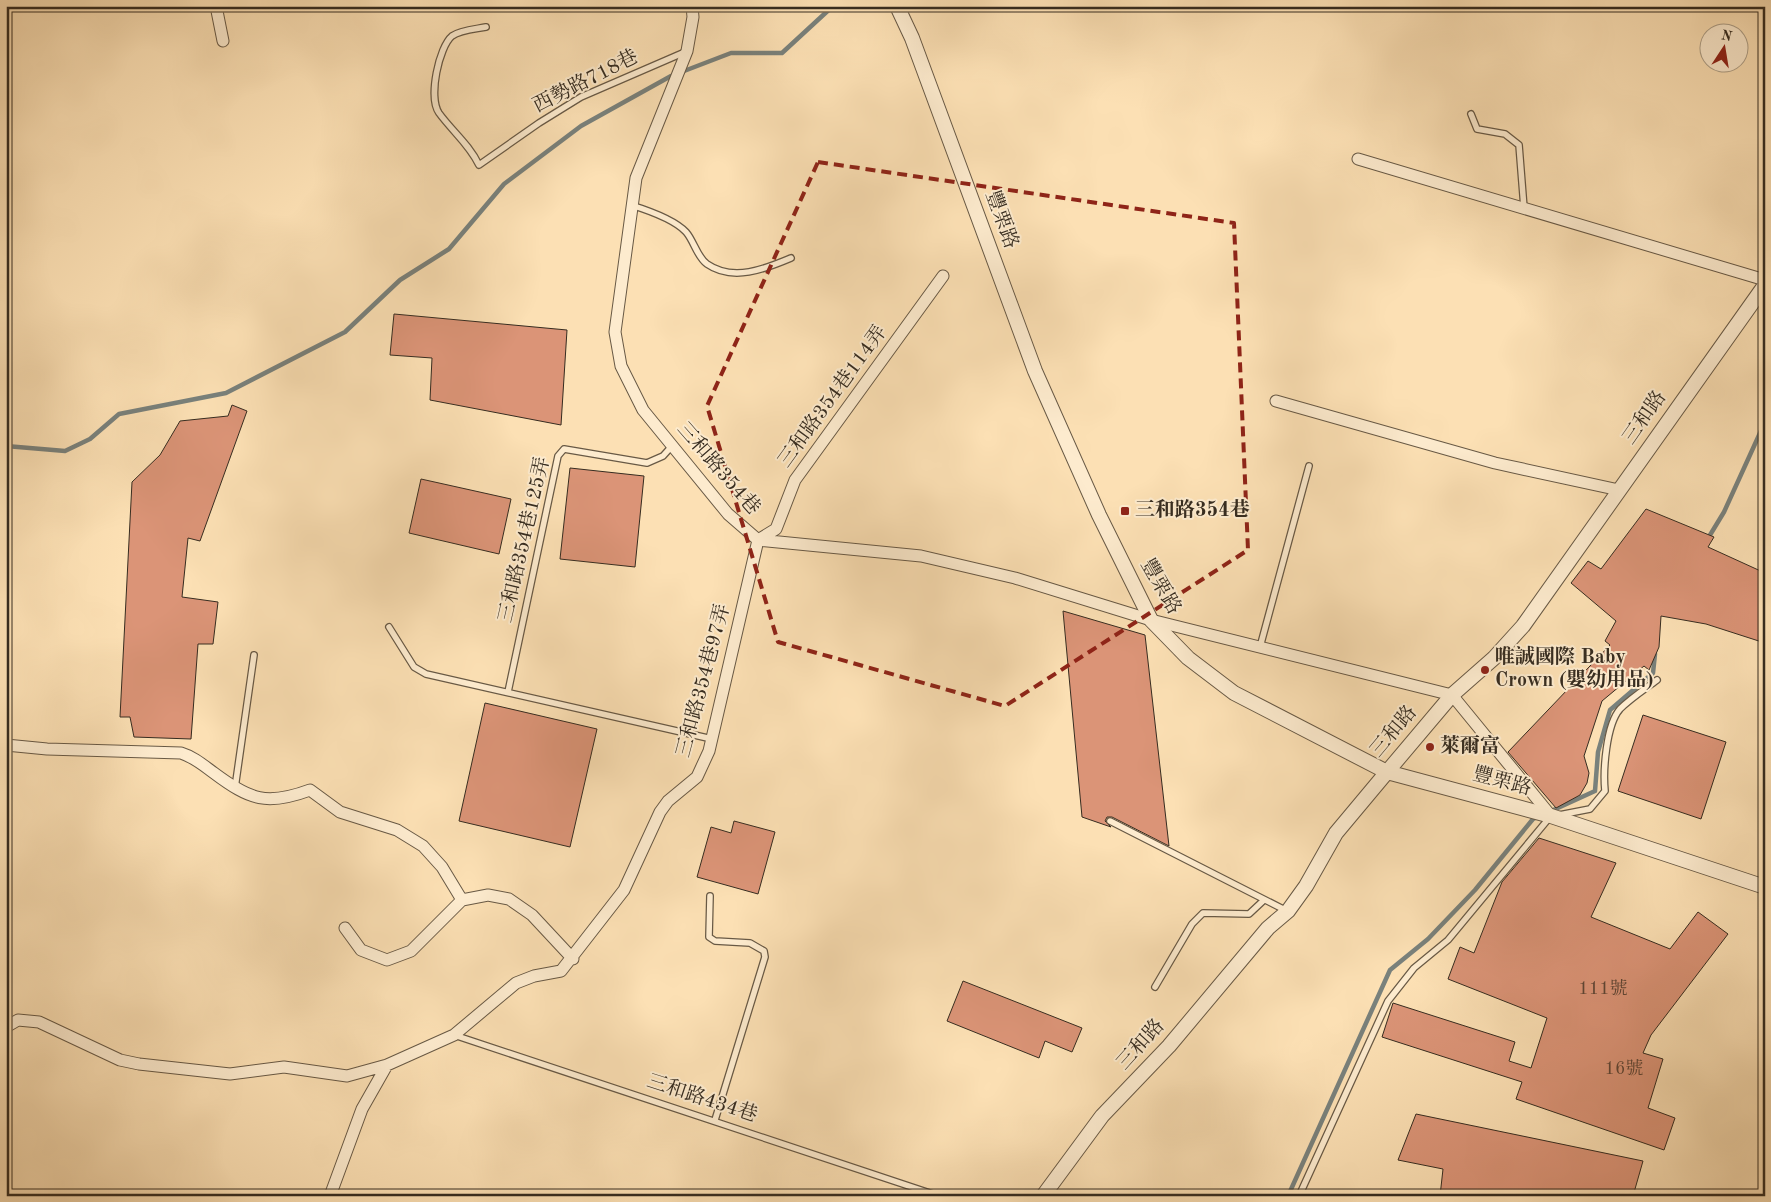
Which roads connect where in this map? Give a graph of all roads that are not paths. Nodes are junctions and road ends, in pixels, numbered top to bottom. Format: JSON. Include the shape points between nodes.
{"nodes":[{"id":1,"x":216,"y":6,"type":"edge"},
{"id":2,"x":692,"y":6,"type":"edge"},
{"id":3,"x":897,"y":6,"type":"edge"},
{"id":4,"x":1759,"y":6,"type":"edge"},
{"id":5,"x":1765,"y":8,"type":"edge"},
{"id":6,"x":486,"y":27,"type":"dead end"},
{"id":7,"x":223,"y":41,"type":"dead end"},
{"id":8,"x":687,"y":52,"type":"junction"},
{"id":9,"x":1471,"y":114,"type":"dead end"},
{"id":10,"x":1358,"y":159,"type":"dead end"},
{"id":11,"x":631,"y":205,"type":"junction"},
{"id":12,"x":1524,"y":209,"type":"junction"},
{"id":13,"x":791,"y":258,"type":"dead end"},
{"id":14,"x":943,"y":276,"type":"dead end"},
{"id":15,"x":1765,"y":280,"type":"edge"},
{"id":16,"x":1765,"y":285,"type":"edge"},
{"id":17,"x":1276,"y":401,"type":"dead end"},
{"id":18,"x":672,"y":446,"type":"junction"},
{"id":19,"x":1309,"y":466,"type":"dead end"},
{"id":20,"x":1619,"y":490,"type":"junction"},
{"id":21,"x":758,"y":540,"type":"junction"},
{"id":22,"x":1151,"y":620,"type":"junction"},
{"id":23,"x":389,"y":627,"type":"dead end"},
{"id":24,"x":1260,"y":648,"type":"junction"},
{"id":25,"x":254,"y":655,"type":"dead end"},
{"id":26,"x":1657,"y":680,"type":"dead end"},
{"id":27,"x":508,"y":692,"type":"junction"},
{"id":28,"x":1452,"y":694,"type":"junction"},
{"id":29,"x":712,"y":739,"type":"junction"},
{"id":30,"x":6,"y":745,"type":"edge"},
{"id":31,"x":1387,"y":772,"type":"junction"},
{"id":32,"x":235,"y":788,"type":"junction"},
{"id":33,"x":1551,"y":816,"type":"junction"},
{"id":34,"x":1110,"y":821,"type":"dead end"},
{"id":35,"x":1765,"y":887,"type":"edge"},
{"id":36,"x":710,"y":896,"type":"dead end"},
{"id":37,"x":462,"y":900,"type":"junction"},
{"id":38,"x":1264,"y":900,"type":"junction"},
{"id":39,"x":1288,"y":911,"type":"junction"},
{"id":40,"x":345,"y":928,"type":"dead end"},
{"id":41,"x":573,"y":959,"type":"junction"},
{"id":42,"x":1155,"y":987,"type":"dead end"},
{"id":43,"x":6,"y":1028,"type":"edge"},
{"id":44,"x":454,"y":1035,"type":"junction"},
{"id":45,"x":387,"y":1065,"type":"junction"},
{"id":46,"x":715,"y":1120,"type":"junction"},
{"id":47,"x":330,"y":1196,"type":"edge"},
{"id":48,"x":939,"y":1196,"type":"edge"},
{"id":49,"x":1043,"y":1196,"type":"edge"},
{"id":50,"x":1299,"y":1196,"type":"edge"}],
"edges":[{"from":1,"to":7,"type":"street"},
{"from":2,"to":8,"type":"street","name":"三和路354巷"},
{"from":3,"to":22,"type":"street","name":"豐栗路","via":[[912,38],[1035,371],[1099,515]]},
{"from":4,"to":5,"type":"lane"},
{"from":6,"to":8,"type":"lane","name":"西勢路718巷","via":[[454,34],[445,43],[437,69],[435,93],[437,111],[472,149],[479,165],[538,123],[581,98]]},
{"from":8,"to":11,"type":"street","name":"三和路354巷","via":[[636,178]]},
{"from":9,"to":12,"type":"lane","via":[[1478,129],[1505,134],[1519,145]]},
{"from":10,"to":12,"type":"street"},
{"from":11,"to":13,"type":"lane","via":[[652,211],[685,231],[706,263],[728,273],[761,270]]},
{"from":11,"to":18,"type":"street","name":"三和路354巷","via":[[616,341],[621,366],[643,410]]},
{"from":12,"to":15,"type":"street"},
{"from":14,"to":21,"type":"street","name":"三和路354巷114弄","via":[[795,480],[776,529]]},
{"from":16,"to":20,"type":"street","name":"三和路"},
{"from":17,"to":20,"type":"street","via":[[1495,463]]},
{"from":18,"to":21,"type":"street","name":"三和路354巷","via":[[728,514]]},
{"from":18,"to":27,"type":"lane","name":"三和路354巷125弄","via":[[663,456],[647,462],[564,449],[558,456]]},
{"from":19,"to":24,"type":"lane"},
{"from":20,"to":28,"type":"street","name":"三和路","via":[[1523,626],[1494,658]]},
{"from":21,"to":22,"type":"street","name":"三和路354巷","via":[[921,556],[1015,578]]},
{"from":21,"to":29,"type":"street","name":"三和路354巷97弄"},
{"from":22,"to":24,"type":"street","name":"三和路354巷"},
{"from":22,"to":31,"type":"street","name":"豐栗路","via":[[1188,658],[1234,693]]},
{"from":23,"to":27,"type":"lane","via":[[414,667],[426,674]]},
{"from":24,"to":28,"type":"street","name":"三和路354巷"},
{"from":25,"to":32,"type":"lane"},
{"from":26,"to":33,"type":"lane","via":[[1619,710],[1608,741],[1603,769],[1605,792],[1590,809]]},
{"from":27,"to":29,"type":"lane"},
{"from":28,"to":31,"type":"street","name":"三和路"},
{"from":28,"to":33,"type":"street"},
{"from":29,"to":41,"type":"street","name":"三和路354巷97弄","via":[[697,777],[660,812],[624,890]]},
{"from":30,"to":32,"type":"street","via":[[182,753],[192,756]]},
{"from":31,"to":33,"type":"street","name":"豐栗路"},
{"from":31,"to":39,"type":"street","name":"三和路","via":[[1336,833]]},
{"from":32,"to":37,"type":"street","via":[[266,800],[310,790],[340,812],[397,830],[423,846],[442,867]]},
{"from":33,"to":35,"type":"street","name":"豐栗路"},
{"from":33,"to":50,"type":"lane","via":[[1448,940],[1414,968],[1388,1001]]},
{"from":34,"to":38,"type":"lane"},
{"from":36,"to":46,"type":"lane","via":[[709,937],[715,941],[750,943],[764,950],[765,957]]},
{"from":37,"to":40,"type":"street","via":[[411,951],[387,960],[361,950]]},
{"from":37,"to":41,"type":"street","via":[[488,895],[509,899],[532,916]]},
{"from":38,"to":39,"type":"lane"},
{"from":38,"to":42,"type":"lane","via":[[1249,914],[1203,913],[1192,924]]},
{"from":39,"to":49,"type":"street","name":"三和路","via":[[1268,928],[1169,1046],[1102,1116]]},
{"from":41,"to":44,"type":"street","name":"三和路354巷97弄","via":[[561,971],[516,983]]},
{"from":43,"to":45,"type":"street","name":"三和路354巷97弄","via":[[18,1020],[39,1022],[120,1060],[221,1073],[284,1067],[347,1076]]},
{"from":44,"to":45,"type":"street","name":"三和路354巷97弄"},
{"from":44,"to":46,"type":"lane","name":"三和路434巷"},
{"from":45,"to":47,"type":"street","via":[[362,1109]]},
{"from":46,"to":48,"type":"lane","name":"三和路434巷"}]}
